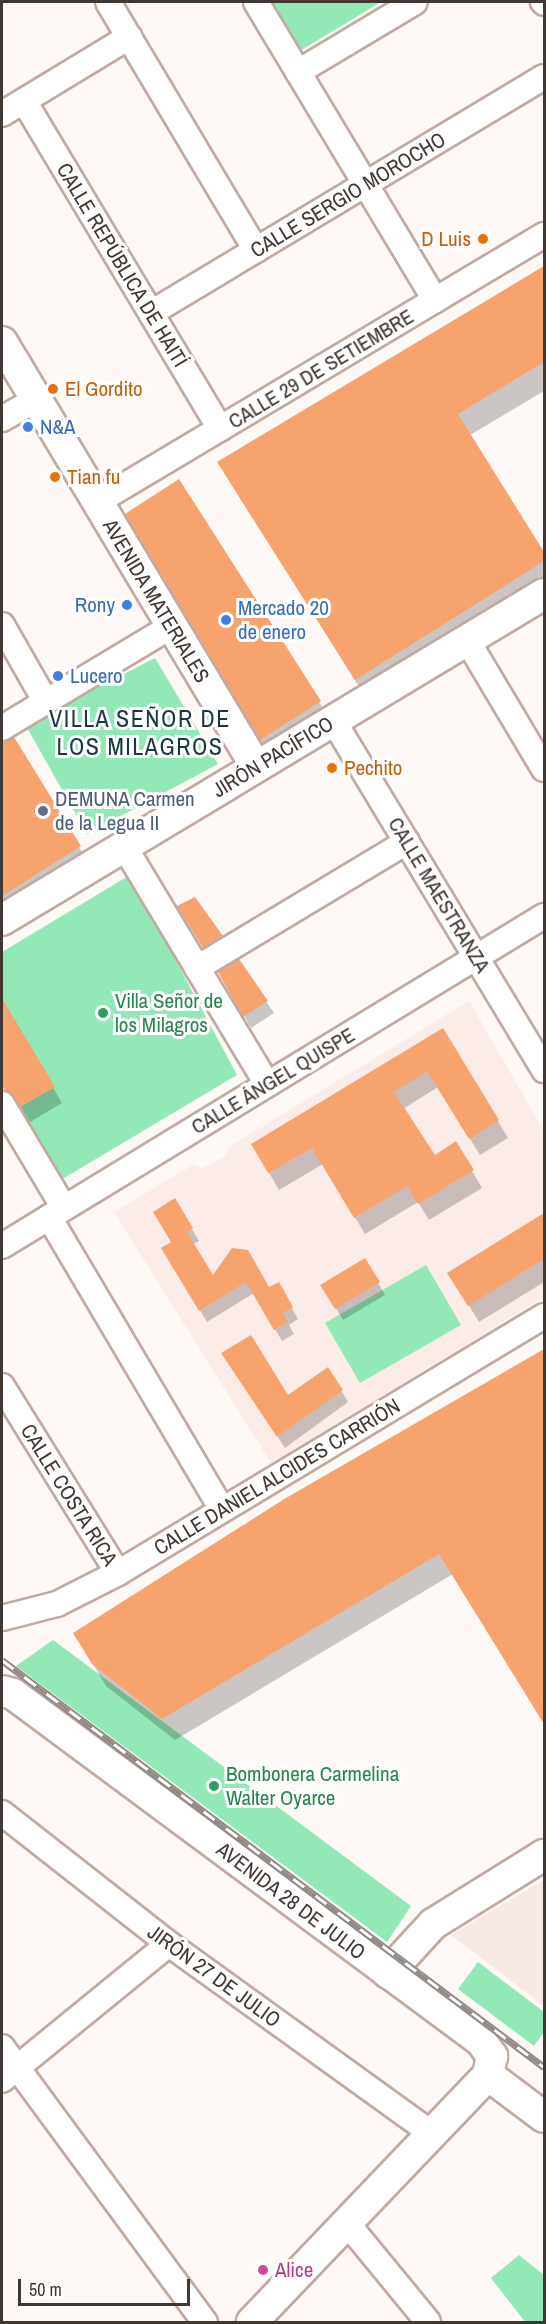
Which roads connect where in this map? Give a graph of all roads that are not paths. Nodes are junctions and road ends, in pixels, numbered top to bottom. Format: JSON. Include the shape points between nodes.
{"nodes":[{"id":1,"x":108,"y":2,"type":"edge"},
{"id":2,"x":256,"y":2,"type":"edge"},
{"id":3,"x":415,"y":2,"type":"edge"},
{"id":4,"x":129,"y":37,"type":"junction"},
{"id":5,"x":298,"y":72,"type":"junction"},
{"id":6,"x":544,"y":77,"type":"edge"},
{"id":7,"x":24,"y":101,"type":"junction"},
{"id":8,"x":2,"y":114,"type":"edge"},
{"id":9,"x":365,"y":184,"type":"junction"},
{"id":10,"x":544,"y":235,"type":"edge"},
{"id":11,"x":256,"y":250,"type":"junction"},
{"id":12,"x":435,"y":300,"type":"junction"},
{"id":13,"x":151,"y":313,"type":"junction"},
{"id":14,"x":2,"y":342,"type":"edge"},
{"id":15,"x":36,"y":399,"type":"junction"},
{"id":16,"x":2,"y":419,"type":"edge"},
{"id":17,"x":220,"y":429,"type":"junction"},
{"id":18,"x":98,"y":502,"type":"junction"},
{"id":19,"x":544,"y":594,"type":"edge"},
{"id":20,"x":2,"y":625,"type":"edge"},
{"id":21,"x":172,"y":626,"type":"junction"},
{"id":22,"x":467,"y":640,"type":"junction"},
{"id":23,"x":46,"y":702,"type":"junction"},
{"id":24,"x":333,"y":720,"type":"junction"},
{"id":25,"x":2,"y":728,"type":"edge"},
{"id":26,"x":543,"y":761,"type":"edge"},
{"id":27,"x":256,"y":767,"type":"junction"},
{"id":28,"x":407,"y":842,"type":"junction"},
{"id":29,"x":124,"y":846,"type":"junction"},
{"id":30,"x":544,"y":915,"type":"edge"},
{"id":31,"x":2,"y":920,"type":"edge"},
{"id":32,"x":476,"y":957,"type":"junction"},
{"id":33,"x":197,"y":968,"type":"junction"},
{"id":34,"x":544,"y":1070,"type":"edge"},
{"id":35,"x":267,"y":1084,"type":"junction"},
{"id":36,"x":2,"y":1104,"type":"edge"},
{"id":37,"x":56,"y":1212,"type":"junction"},
{"id":38,"x":2,"y":1246,"type":"edge"},
{"id":39,"x":544,"y":1316,"type":"edge"},
{"id":40,"x":2,"y":1386,"type":"edge"},
{"id":41,"x":8,"y":1410,"type":"edge"},
{"id":42,"x":222,"y":1510,"type":"junction"},
{"id":43,"x":118,"y":1573,"type":"junction"},
{"id":44,"x":2,"y":1618,"type":"edge"},
{"id":45,"x":5,"y":1688,"type":"edge"},
{"id":46,"x":2,"y":1813,"type":"edge"},
{"id":47,"x":544,"y":1856,"type":"edge"},
{"id":48,"x":169,"y":1944,"type":"junction"},
{"id":49,"x":388,"y":1973,"type":"junction"},
{"id":50,"x":2,"y":2047,"type":"edge"},
{"id":51,"x":9,"y":2074,"type":"edge"},
{"id":52,"x":488,"y":2075,"type":"junction"},
{"id":53,"x":544,"y":2117,"type":"edge"},
{"id":54,"x":430,"y":2132,"type":"junction"},
{"id":55,"x":346,"y":2222,"type":"junction"},
{"id":56,"x":205,"y":2322,"type":"edge"},
{"id":57,"x":252,"y":2322,"type":"edge"},
{"id":58,"x":428,"y":2322,"type":"edge"}],
"edges":[{"from":1,"to":4,"type":"street"},
{"from":2,"to":5,"type":"street"},
{"from":3,"to":5,"type":"street"},
{"from":4,"to":7,"type":"street"},
{"from":4,"to":11,"type":"street"},
{"from":5,"to":9,"type":"street"},
{"from":6,"to":9,"type":"street","name":"CALLE SERGIO MOROCHO"},
{"from":7,"to":8,"type":"street"},
{"from":7,"to":13,"type":"street","name":"CALLE REPÚBLICA DE HAITÍ"},
{"from":9,"to":11,"type":"street","name":"CALLE SERGIO MOROCHO"},
{"from":9,"to":12,"type":"street"},
{"from":10,"to":12,"type":"street","name":"CALLE 29 DE SETIEMBRE"},
{"from":11,"to":13,"type":"street","name":"CALLE SERGIO MOROCHO"},
{"from":12,"to":17,"type":"street","name":"CALLE 29 DE SETIEMBRE"},
{"from":13,"to":17,"type":"street","name":"CALLE REPÚBLICA DE HAITÍ"},
{"from":14,"to":15,"type":"street","name":"AVENIDA MATERIALES"},
{"from":15,"to":16,"type":"street"},
{"from":15,"to":18,"type":"street","name":"AVENIDA MATERIALES"},
{"from":17,"to":18,"type":"street","name":"CALLE 29 DE SETIEMBRE"},
{"from":18,"to":21,"type":"street","name":"AVENIDA MATERIALES"},
{"from":19,"to":22,"type":"street","name":"JIRÓN PACÍFICO"},
{"from":20,"to":23,"type":"street"},
{"from":21,"to":23,"type":"street"},
{"from":21,"to":27,"type":"street","name":"AVENIDA MATERIALES"},
{"from":22,"to":24,"type":"street","name":"JIRÓN PACÍFICO"},
{"from":22,"to":26,"type":"street"},
{"from":23,"to":25,"type":"street"},
{"from":24,"to":27,"type":"street","name":"JIRÓN PACÍFICO"},
{"from":24,"to":28,"type":"street","name":"CALLE MAESTRANZA"},
{"from":27,"to":29,"type":"street","name":"JIRÓN PACÍFICO"},
{"from":28,"to":32,"type":"street","name":"CALLE MAESTRANZA"},
{"from":28,"to":33,"type":"street"},
{"from":29,"to":31,"type":"street","name":"JIRÓN PACÍFICO"},
{"from":29,"to":33,"type":"street"},
{"from":30,"to":32,"type":"street","name":"CALLE ÁNGEL QUISPE"},
{"from":32,"to":34,"type":"street","name":"CALLE MAESTRANZA"},
{"from":32,"to":35,"type":"street","name":"CALLE ÁNGEL QUISPE"},
{"from":33,"to":35,"type":"street"},
{"from":35,"to":37,"type":"street","name":"CALLE ÁNGEL QUISPE"},
{"from":36,"to":37,"type":"street"},
{"from":37,"to":38,"type":"street","name":"CALLE ÁNGEL QUISPE"},
{"from":37,"to":42,"type":"street"},
{"from":39,"to":42,"type":"street","name":"CALLE DANIEL ALCIDES CARRIÓN"},
{"from":40,"to":41,"type":"street","name":"CALLE COSTA RICA"},
{"from":41,"to":43,"type":"street","name":"CALLE COSTA RICA"},
{"from":42,"to":43,"type":"street","name":"CALLE DANIEL ALCIDES CARRIÓN"},
{"from":43,"to":44,"type":"street","name":"CALLE DANIEL ALCIDES CARRIÓN","via":[[57,1605]]},
{"from":45,"to":49,"type":"street","name":"AVENIDA 28 DE JULIO"},
{"from":46,"to":48,"type":"street","name":"JIRÓN 27 DE JULIO"},
{"from":47,"to":49,"type":"street","via":[[433,1924]]},
{"from":48,"to":51,"type":"street"},
{"from":48,"to":54,"type":"street","name":"JIRÓN 27 DE JULIO"},
{"from":49,"to":52,"type":"street","name":"AVENIDA 28 DE JULIO","via":[[488,2048],[493,2065]]},
{"from":50,"to":51,"type":"street"},
{"from":51,"to":56,"type":"street"},
{"from":52,"to":53,"type":"street"},
{"from":52,"to":54,"type":"street"},
{"from":54,"to":55,"type":"street"},
{"from":55,"to":57,"type":"street"},
{"from":55,"to":58,"type":"street"}]}
